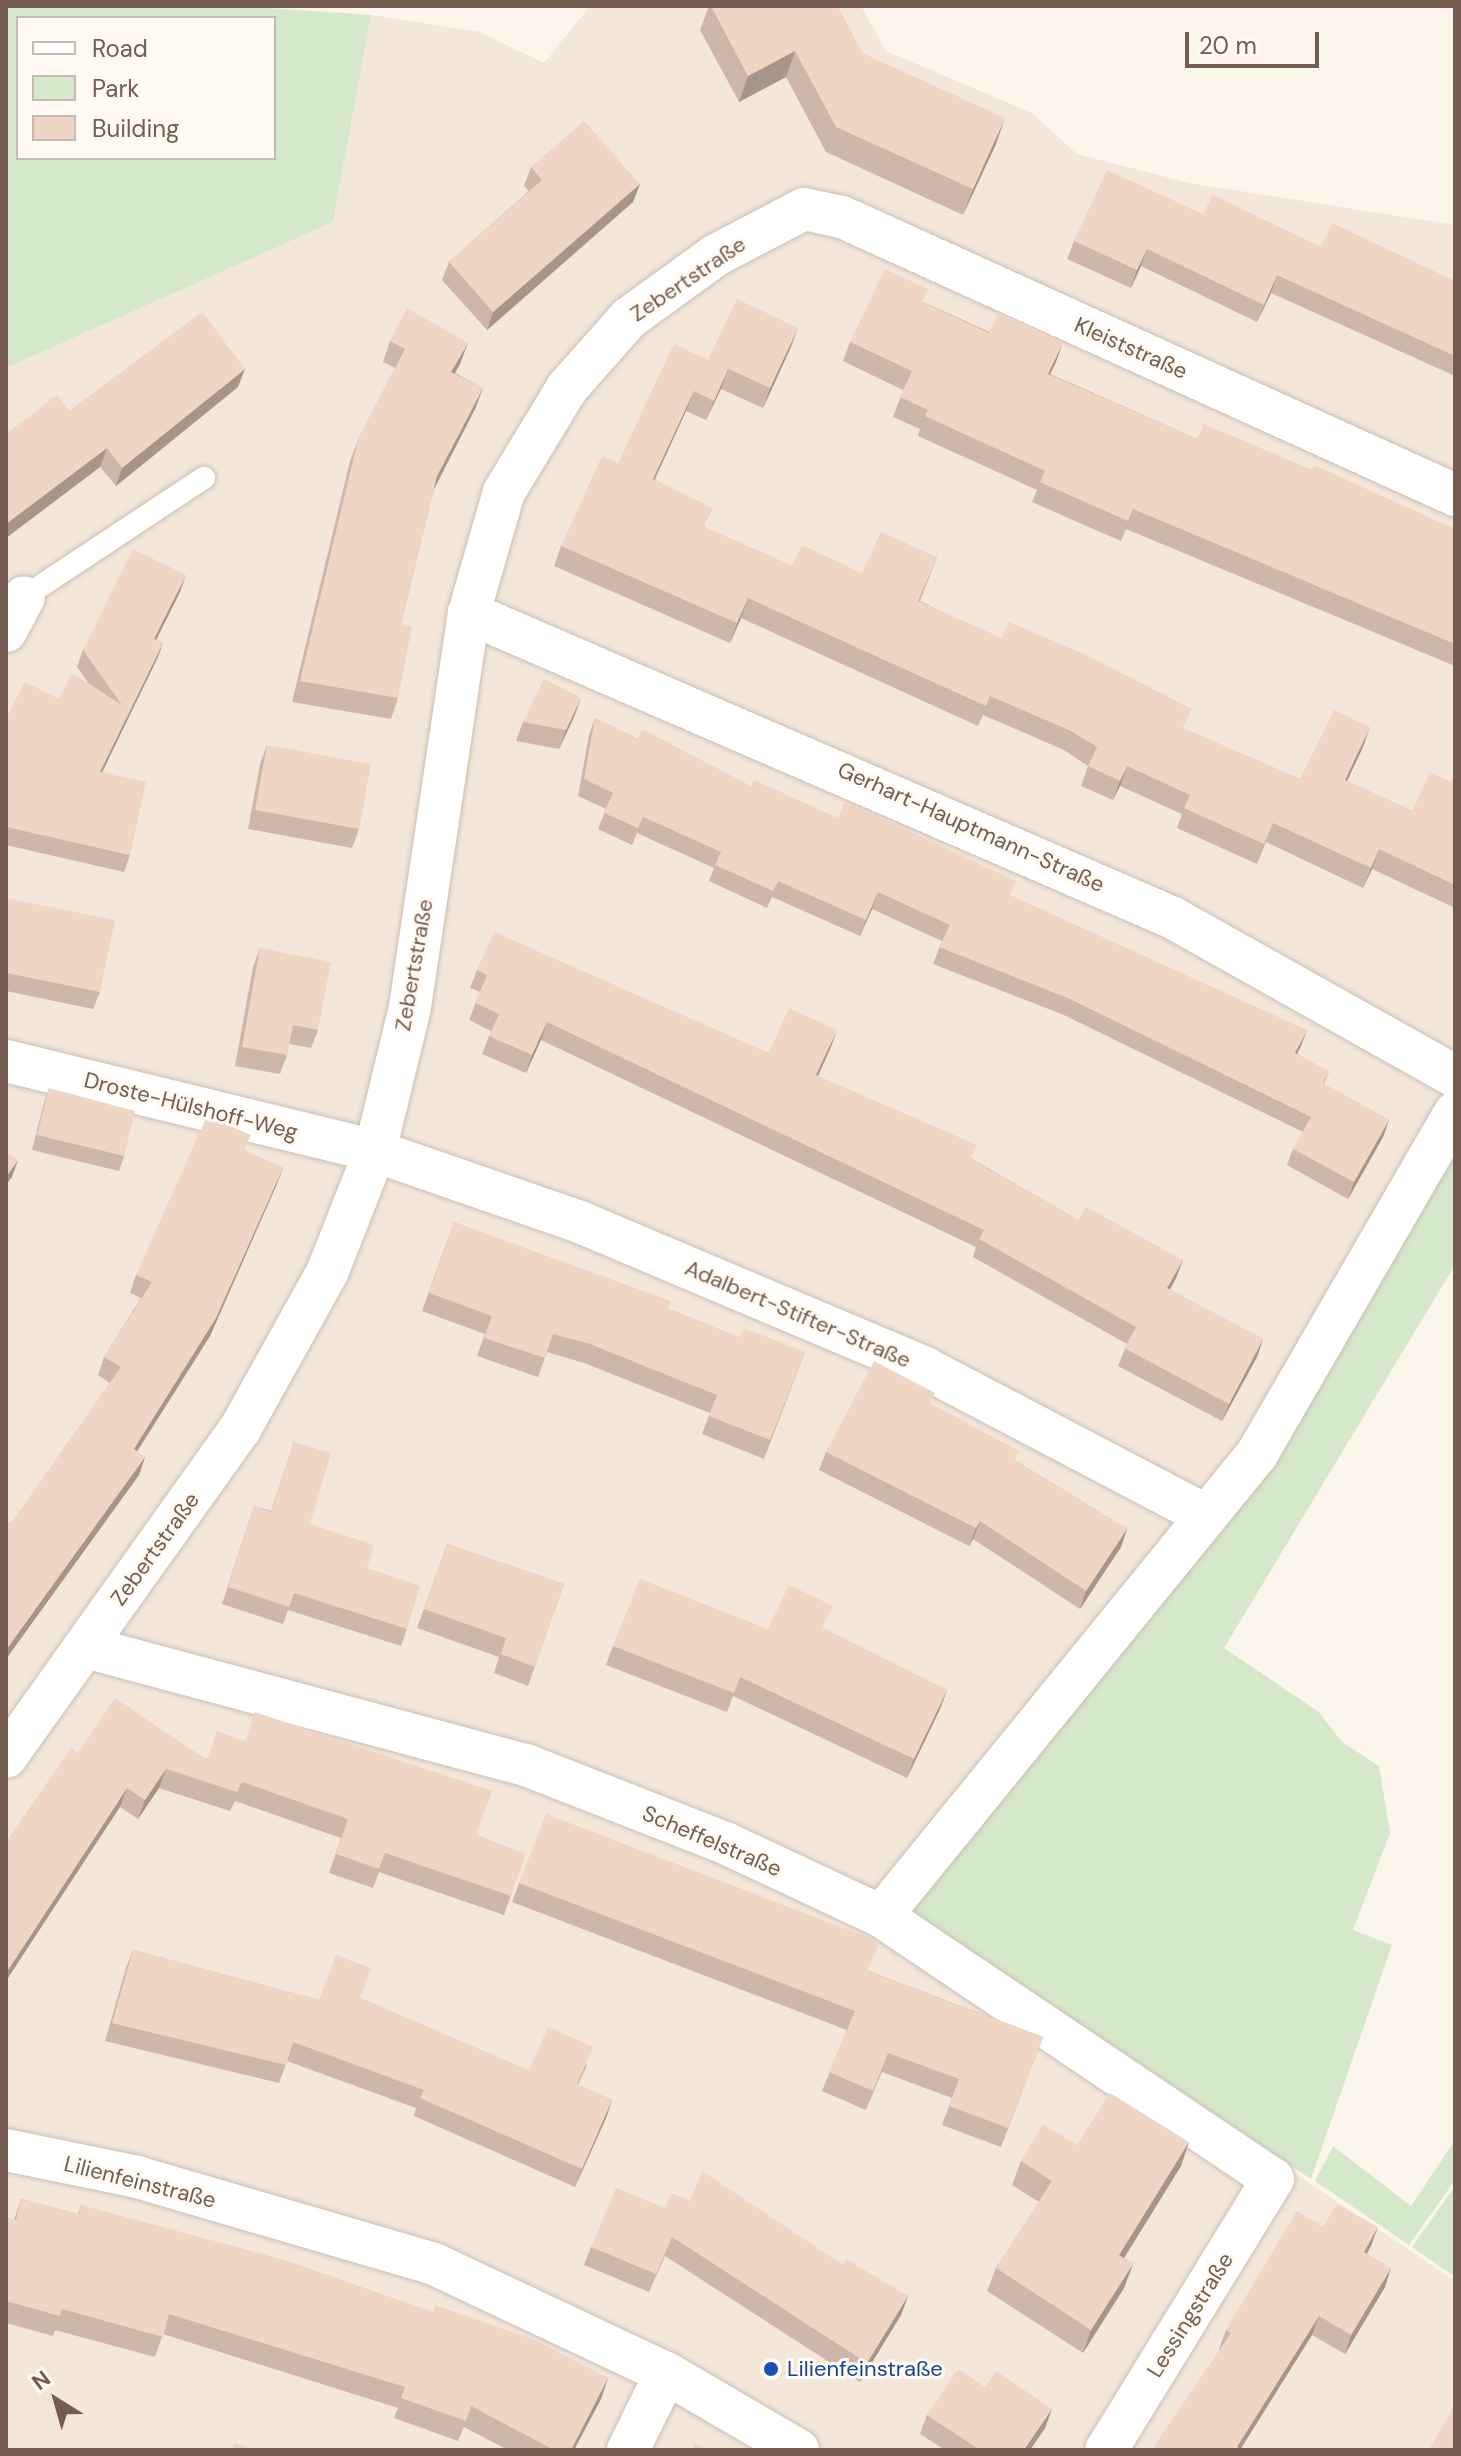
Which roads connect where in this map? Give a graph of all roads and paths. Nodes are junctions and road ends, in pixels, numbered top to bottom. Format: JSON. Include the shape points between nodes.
{"nodes":[{"id":1,"x":804,"y":209,"type":"joint"},
{"id":2,"x":204,"y":478,"type":"dead end"},
{"id":3,"x":1455,"y":495,"type":"edge"},
{"id":4,"x":469,"y":613,"type":"junction"},
{"id":5,"x":15,"y":614,"type":"edge"},
{"id":6,"x":6,"y":1061,"type":"edge"},
{"id":7,"x":1455,"y":1076,"type":"edge"},
{"id":8,"x":1455,"y":1113,"type":"edge"},
{"id":9,"x":375,"y":1151,"type":"junction"},
{"id":10,"x":1205,"y":1515,"type":"junction"},
{"id":11,"x":85,"y":1647,"type":"junction"},
{"id":12,"x":6,"y":1757,"type":"edge"},
{"id":13,"x":881,"y":1916,"type":"junction"},
{"id":14,"x":6,"y":2150,"type":"edge"},
{"id":15,"x":1273,"y":2179,"type":"joint"},
{"id":16,"x":666,"y":2373,"type":"junction"},
{"id":17,"x":628,"y":2450,"type":"edge"},
{"id":18,"x":798,"y":2450,"type":"edge"},
{"id":19,"x":1106,"y":2450,"type":"edge"}],
"edges":[{"from":1,"to":3,"type":"street","name":"Kleiststraße","via":[[842,217]]},
{"from":1,"to":4,"type":"street","name":"Zebertstraße","via":[[716,255],[629,318],[567,388],[504,492]]},
{"from":2,"to":5,"type":"lane"},
{"from":4,"to":7,"type":"street","name":"Gerhart-Hauptmann-Straße","via":[[1173,918]]},
{"from":4,"to":9,"type":"street","name":"Zebertstraße","via":[[410,1007]]},
{"from":6,"to":9,"type":"street","name":"Droste-Hülshoff-Weg"},
{"from":8,"to":10,"type":"street","via":[[1257,1454]]},
{"from":9,"to":10,"type":"street","name":"Adalbert-Stifter-Straße","via":[[580,1222],[925,1368]]},
{"from":9,"to":11,"type":"street","name":"Zebertstraße","via":[[327,1273],[240,1429]]},
{"from":10,"to":13,"type":"street"},
{"from":11,"to":12,"type":"street","name":"Zebertstraße"},
{"from":11,"to":13,"type":"street","name":"Scheffelstraße","via":[[526,1765],[725,1843]]},
{"from":13,"to":15,"type":"street","name":"Scheffelstraße"},
{"from":14,"to":16,"type":"street","name":"Lilienfeinstraße","via":[[137,2177],[434,2264]]},
{"from":15,"to":19,"type":"street","name":"Lessingstraße"},
{"from":16,"to":17,"type":"street"},
{"from":16,"to":18,"type":"street","name":"Lilienfeinstraße"}]}
